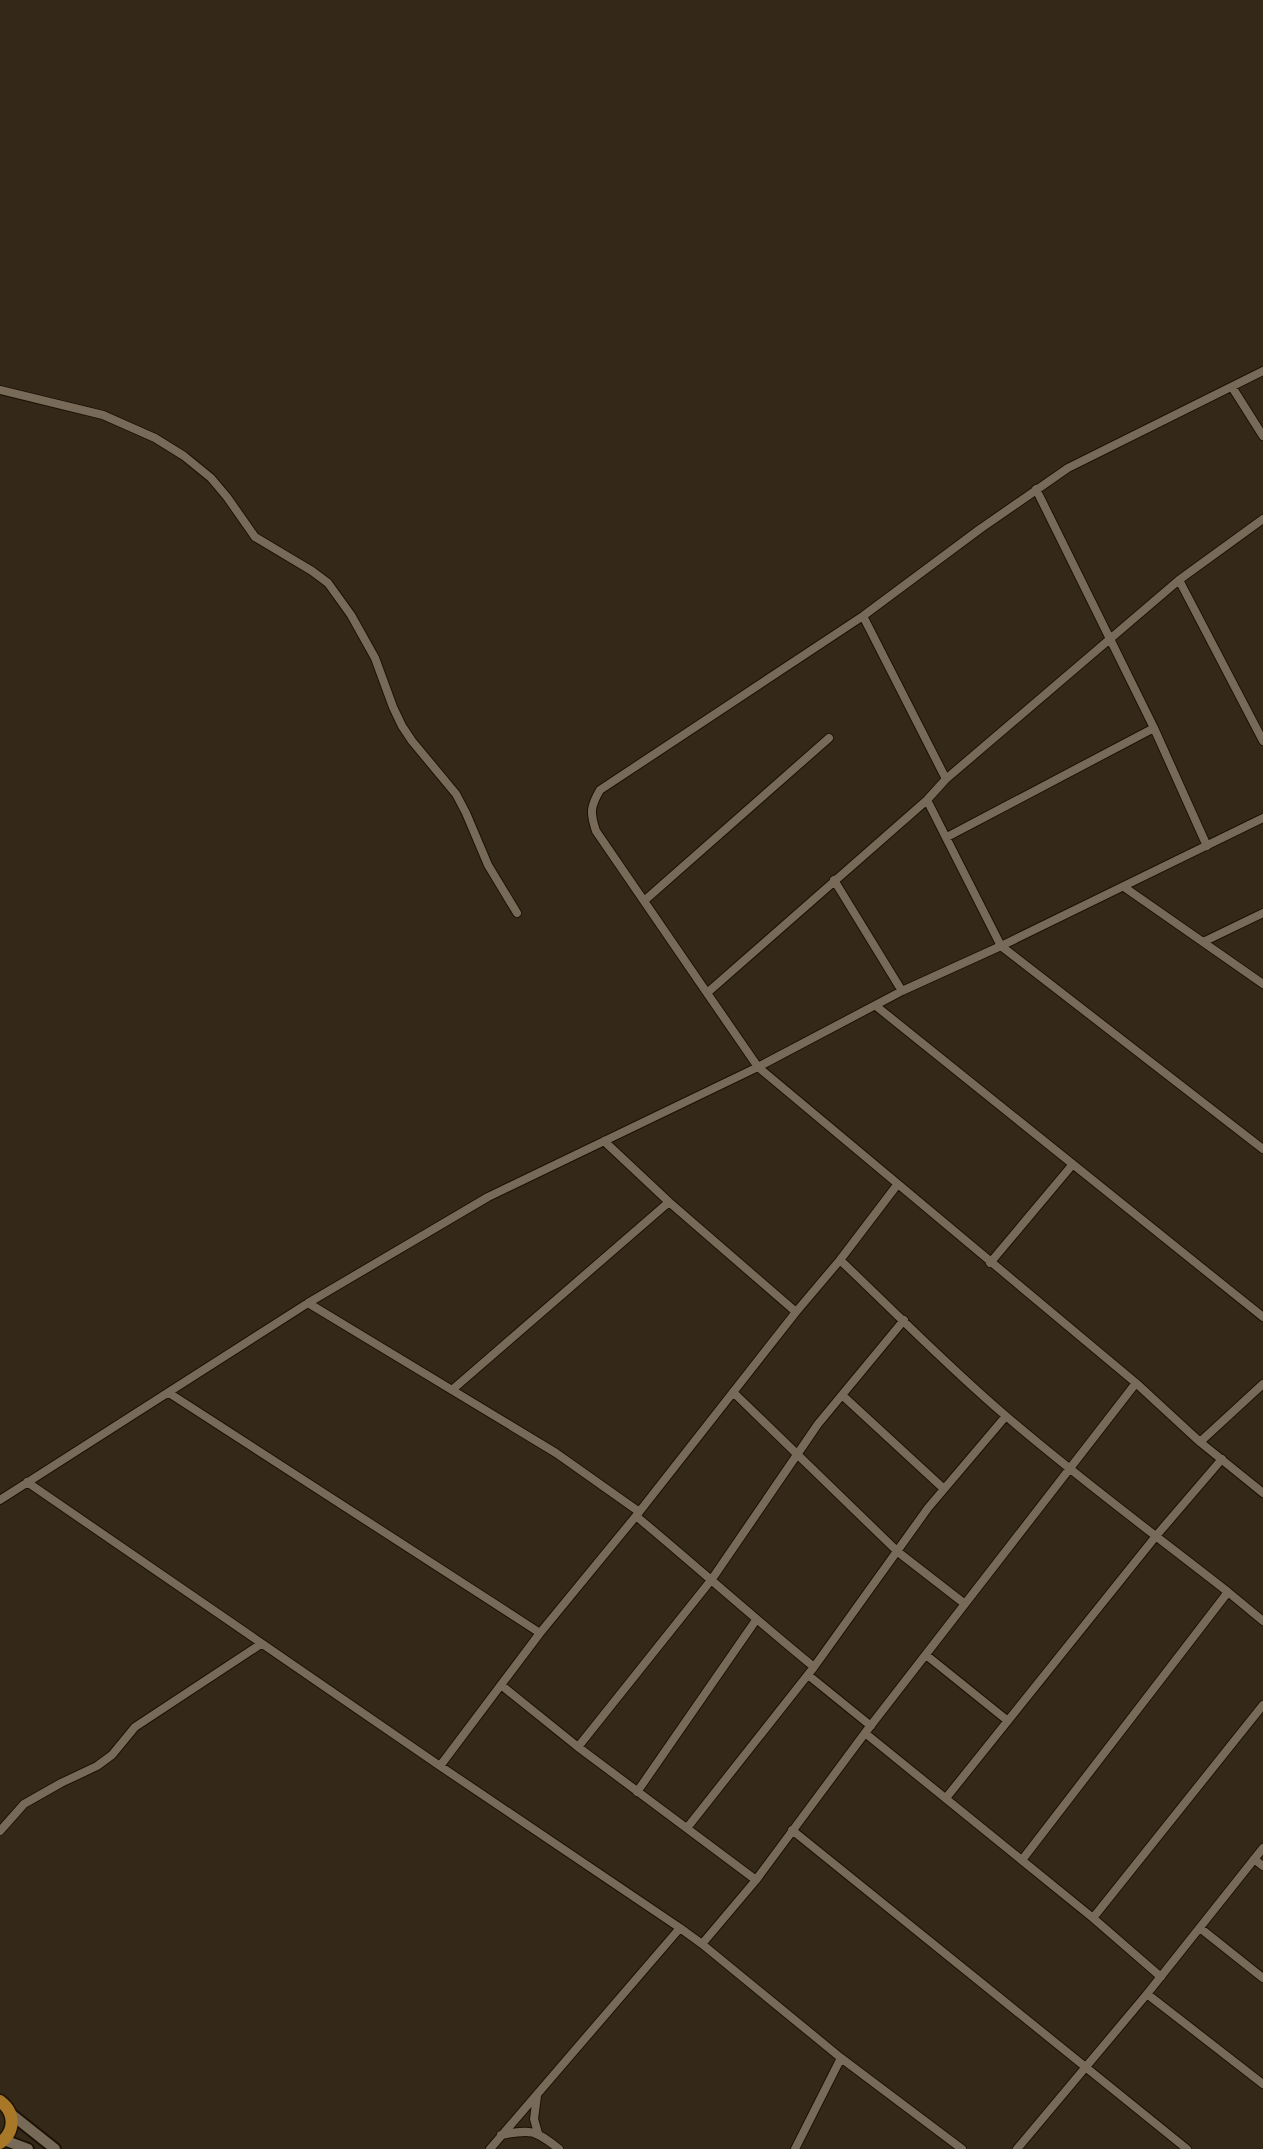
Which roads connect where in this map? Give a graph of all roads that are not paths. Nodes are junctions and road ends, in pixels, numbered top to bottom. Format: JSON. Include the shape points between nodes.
{"nodes":[{"id":1,"x":1263,"y":371,"type":"edge"},
{"id":2,"x":1232,"y":387,"type":"junction"},
{"id":3,"x":0,"y":390,"type":"edge"},
{"id":4,"x":1263,"y":436,"type":"edge"},
{"id":5,"x":1036,"y":489,"type":"junction"},
{"id":6,"x":1263,"y":519,"type":"edge"},
{"id":7,"x":1179,"y":580,"type":"junction"},
{"id":8,"x":863,"y":616,"type":"junction"},
{"id":9,"x":1110,"y":640,"type":"junction"},
{"id":10,"x":1154,"y":728,"type":"junction"},
{"id":11,"x":830,"y":738,"type":"dead end"},
{"id":12,"x":1263,"y":741,"type":"edge"},
{"id":13,"x":946,"y":779,"type":"junction"},
{"id":14,"x":927,"y":800,"type":"junction"},
{"id":15,"x":1263,"y":818,"type":"edge"},
{"id":16,"x":947,"y":837,"type":"junction"},
{"id":17,"x":1207,"y":846,"type":"junction"},
{"id":18,"x":834,"y":880,"type":"junction"},
{"id":19,"x":1124,"y":887,"type":"junction"},
{"id":20,"x":644,"y":901,"type":"junction"},
{"id":21,"x":517,"y":913,"type":"dead end"},
{"id":22,"x":1263,"y":913,"type":"edge"},
{"id":23,"x":1203,"y":942,"type":"junction"},
{"id":24,"x":1001,"y":946,"type":"junction"},
{"id":25,"x":1263,"y":984,"type":"edge"},
{"id":26,"x":902,"y":991,"type":"junction"},
{"id":27,"x":707,"y":993,"type":"junction"},
{"id":28,"x":876,"y":1006,"type":"junction"},
{"id":29,"x":758,"y":1067,"type":"junction"},
{"id":30,"x":604,"y":1141,"type":"junction"},
{"id":31,"x":1263,"y":1149,"type":"edge"},
{"id":32,"x":1073,"y":1164,"type":"junction"},
{"id":33,"x":897,"y":1185,"type":"junction"},
{"id":34,"x":669,"y":1202,"type":"junction"},
{"id":35,"x":840,"y":1260,"type":"junction"},
{"id":36,"x":990,"y":1263,"type":"junction"},
{"id":37,"x":308,"y":1303,"type":"junction"},
{"id":38,"x":796,"y":1312,"type":"junction"},
{"id":39,"x":1263,"y":1317,"type":"edge"},
{"id":40,"x":904,"y":1320,"type":"junction"},
{"id":41,"x":1137,"y":1383,"type":"junction"},
{"id":42,"x":1263,"y":1384,"type":"edge"},
{"id":43,"x":452,"y":1390,"type":"junction"},
{"id":44,"x":734,"y":1392,"type":"junction"},
{"id":45,"x":169,"y":1394,"type":"junction"},
{"id":46,"x":842,"y":1395,"type":"junction"},
{"id":47,"x":1006,"y":1416,"type":"junction"},
{"id":48,"x":1200,"y":1442,"type":"junction"},
{"id":49,"x":799,"y":1454,"type":"junction"},
{"id":50,"x":1222,"y":1459,"type":"junction"},
{"id":51,"x":1070,"y":1468,"type":"junction"},
{"id":52,"x":27,"y":1482,"type":"junction"},
{"id":53,"x":944,"y":1489,"type":"junction"},
{"id":54,"x":1263,"y":1493,"type":"edge"},
{"id":55,"x":0,"y":1500,"type":"edge"},
{"id":56,"x":637,"y":1514,"type":"junction"},
{"id":57,"x":1156,"y":1536,"type":"junction"},
{"id":58,"x":898,"y":1552,"type":"junction"},
{"id":59,"x":712,"y":1579,"type":"junction"},
{"id":60,"x":1228,"y":1592,"type":"junction"},
{"id":61,"x":965,"y":1604,"type":"junction"},
{"id":62,"x":756,"y":1620,"type":"junction"},
{"id":63,"x":1263,"y":1621,"type":"edge"},
{"id":64,"x":540,"y":1633,"type":"junction"},
{"id":65,"x":261,"y":1644,"type":"junction"},
{"id":66,"x":926,"y":1654,"type":"junction"},
{"id":67,"x":814,"y":1667,"type":"junction"},
{"id":68,"x":808,"y":1675,"type":"junction"},
{"id":69,"x":501,"y":1685,"type":"junction"},
{"id":70,"x":1263,"y":1706,"type":"edge"},
{"id":71,"x":1008,"y":1721,"type":"junction"},
{"id":72,"x":871,"y":1726,"type":"junction"},
{"id":73,"x":866,"y":1733,"type":"junction"},
{"id":74,"x":578,"y":1747,"type":"junction"},
{"id":75,"x":440,"y":1767,"type":"junction"},
{"id":76,"x":637,"y":1792,"type":"junction"},
{"id":77,"x":946,"y":1798,"type":"junction"},
{"id":78,"x":687,"y":1828,"type":"junction"},
{"id":79,"x":792,"y":1830,"type":"junction"},
{"id":80,"x":0,"y":1831,"type":"edge"},
{"id":81,"x":1263,"y":1848,"type":"edge"},
{"id":82,"x":1254,"y":1859,"type":"junction"},
{"id":83,"x":1022,"y":1860,"type":"junction"},
{"id":84,"x":1263,"y":1866,"type":"edge"},
{"id":85,"x":756,"y":1880,"type":"junction"},
{"id":86,"x":1093,"y":1918,"type":"junction"},
{"id":87,"x":680,"y":1928,"type":"junction"},
{"id":88,"x":1200,"y":1928,"type":"junction"},
{"id":89,"x":702,"y":1944,"type":"junction"},
{"id":90,"x":1161,"y":1977,"type":"junction"},
{"id":91,"x":1263,"y":1978,"type":"edge"},
{"id":92,"x":1147,"y":1994,"type":"junction"},
{"id":93,"x":841,"y":2058,"type":"junction"},
{"id":94,"x":1084,"y":2068,"type":"junction"},
{"id":95,"x":1263,"y":2084,"type":"edge"},
{"id":96,"x":537,"y":2095,"type":"junction"},
{"id":97,"x":0,"y":2100,"type":"edge"},
{"id":98,"x":11,"y":2114,"type":"junction"},
{"id":99,"x":538,"y":2133,"type":"junction"},
{"id":100,"x":501,"y":2135,"type":"junction"},
{"id":101,"x":2,"y":2142,"type":"edge"},
{"id":102,"x":28,"y":2149,"type":"edge"},
{"id":103,"x":55,"y":2149,"type":"edge"},
{"id":104,"x":490,"y":2149,"type":"edge"},
{"id":105,"x":559,"y":2149,"type":"edge"},
{"id":106,"x":795,"y":2149,"type":"edge"},
{"id":107,"x":962,"y":2149,"type":"edge"},
{"id":108,"x":1017,"y":2149,"type":"edge"},
{"id":109,"x":1186,"y":2149,"type":"edge"}],
"edges":[{"from":1,"to":2,"type":"street"},
{"from":2,"to":4,"type":"street"},
{"from":2,"to":5,"type":"street","via":[[1068,468]]},
{"from":3,"to":21,"type":"street","via":[[103,415],[156,438],[211,478],[255,537],[328,583],[375,658],[402,726],[456,794],[488,865]]},
{"from":5,"to":8,"type":"street"},
{"from":5,"to":9,"type":"street"},
{"from":6,"to":7,"type":"street"},
{"from":7,"to":9,"type":"street"},
{"from":7,"to":12,"type":"street"},
{"from":8,"to":13,"type":"street"},
{"from":8,"to":20,"type":"street","via":[[600,790],[591,816],[596,831]]},
{"from":9,"to":10,"type":"street"},
{"from":9,"to":13,"type":"street"},
{"from":10,"to":16,"type":"street"},
{"from":10,"to":17,"type":"street"},
{"from":11,"to":20,"type":"street"},
{"from":13,"to":14,"type":"street"},
{"from":14,"to":16,"type":"street"},
{"from":14,"to":18,"type":"street"},
{"from":15,"to":17,"type":"street"},
{"from":16,"to":24,"type":"street"},
{"from":17,"to":19,"type":"street"},
{"from":18,"to":26,"type":"street"},
{"from":18,"to":27,"type":"street"},
{"from":19,"to":23,"type":"street"},
{"from":19,"to":24,"type":"street"},
{"from":20,"to":27,"type":"street"},
{"from":22,"to":23,"type":"street"},
{"from":23,"to":25,"type":"street"},
{"from":24,"to":26,"type":"street"},
{"from":24,"to":31,"type":"street"},
{"from":26,"to":28,"type":"street"},
{"from":27,"to":29,"type":"street"},
{"from":28,"to":29,"type":"street"},
{"from":28,"to":32,"type":"street"},
{"from":29,"to":30,"type":"street"},
{"from":29,"to":33,"type":"street"},
{"from":30,"to":34,"type":"street"},
{"from":30,"to":37,"type":"street","via":[[488,1197]]},
{"from":32,"to":36,"type":"street"},
{"from":32,"to":39,"type":"street"},
{"from":33,"to":35,"type":"street"},
{"from":33,"to":36,"type":"street"},
{"from":34,"to":38,"type":"street"},
{"from":34,"to":43,"type":"street"},
{"from":35,"to":38,"type":"street"},
{"from":35,"to":40,"type":"street"},
{"from":36,"to":41,"type":"street"},
{"from":37,"to":43,"type":"street"},
{"from":37,"to":45,"type":"street"},
{"from":38,"to":44,"type":"street"},
{"from":40,"to":46,"type":"street"},
{"from":40,"to":47,"type":"street"},
{"from":41,"to":48,"type":"street"},
{"from":41,"to":51,"type":"street"},
{"from":42,"to":48,"type":"street"},
{"from":43,"to":56,"type":"street","via":[[556,1454]]},
{"from":44,"to":49,"type":"street"},
{"from":44,"to":56,"type":"street"},
{"from":45,"to":52,"type":"street"},
{"from":45,"to":64,"type":"street"},
{"from":46,"to":49,"type":"street"},
{"from":46,"to":53,"type":"street"},
{"from":47,"to":51,"type":"street"},
{"from":47,"to":53,"type":"street"},
{"from":48,"to":50,"type":"street"},
{"from":49,"to":58,"type":"street"},
{"from":49,"to":59,"type":"street"},
{"from":50,"to":54,"type":"street"},
{"from":50,"to":57,"type":"street"},
{"from":51,"to":57,"type":"street"},
{"from":51,"to":61,"type":"street"},
{"from":52,"to":55,"type":"street"},
{"from":52,"to":65,"type":"street"},
{"from":53,"to":58,"type":"street"},
{"from":56,"to":59,"type":"street"},
{"from":56,"to":64,"type":"street"},
{"from":57,"to":60,"type":"street"},
{"from":57,"to":71,"type":"street"},
{"from":58,"to":61,"type":"street"},
{"from":58,"to":67,"type":"street"},
{"from":59,"to":62,"type":"street"},
{"from":59,"to":74,"type":"street"},
{"from":60,"to":63,"type":"street"},
{"from":60,"to":83,"type":"street"},
{"from":61,"to":66,"type":"street"},
{"from":62,"to":67,"type":"street"},
{"from":62,"to":76,"type":"street"},
{"from":64,"to":69,"type":"street"},
{"from":65,"to":75,"type":"street"},
{"from":65,"to":80,"type":"street","via":[[135,1726],[112,1755],[97,1766],[24,1804]]},
{"from":66,"to":71,"type":"street"},
{"from":66,"to":72,"type":"street"},
{"from":67,"to":68,"type":"street"},
{"from":68,"to":72,"type":"street"},
{"from":68,"to":78,"type":"street"},
{"from":69,"to":74,"type":"street"},
{"from":69,"to":75,"type":"street"},
{"from":70,"to":86,"type":"street"},
{"from":71,"to":77,"type":"street"},
{"from":72,"to":73,"type":"street"},
{"from":73,"to":77,"type":"street"},
{"from":73,"to":79,"type":"street"},
{"from":74,"to":76,"type":"street"},
{"from":75,"to":87,"type":"street"},
{"from":76,"to":78,"type":"street"},
{"from":77,"to":83,"type":"street"},
{"from":78,"to":85,"type":"street"},
{"from":79,"to":85,"type":"street"},
{"from":79,"to":94,"type":"street"},
{"from":81,"to":82,"type":"street"},
{"from":82,"to":84,"type":"street"},
{"from":82,"to":88,"type":"street"},
{"from":83,"to":86,"type":"street"},
{"from":85,"to":89,"type":"street"},
{"from":86,"to":90,"type":"street"},
{"from":87,"to":89,"type":"street"},
{"from":87,"to":96,"type":"street"},
{"from":88,"to":90,"type":"street"},
{"from":88,"to":91,"type":"street"},
{"from":89,"to":93,"type":"street"},
{"from":90,"to":92,"type":"street"},
{"from":92,"to":94,"type":"street"},
{"from":92,"to":95,"type":"street"},
{"from":93,"to":106,"type":"street"},
{"from":93,"to":107,"type":"street"},
{"from":94,"to":108,"type":"street"},
{"from":94,"to":109,"type":"street"},
{"from":96,"to":99,"type":"street","via":[[534,2119]]},
{"from":96,"to":100,"type":"street"},
{"from":97,"to":98,"type":"main road"},
{"from":98,"to":101,"type":"main road","via":[[12,2125]]},
{"from":98,"to":103,"type":"main road"},
{"from":99,"to":100,"type":"street"},
{"from":99,"to":105,"type":"street"},
{"from":100,"to":104,"type":"street"},
{"from":101,"to":102,"type":"main road"}]}
